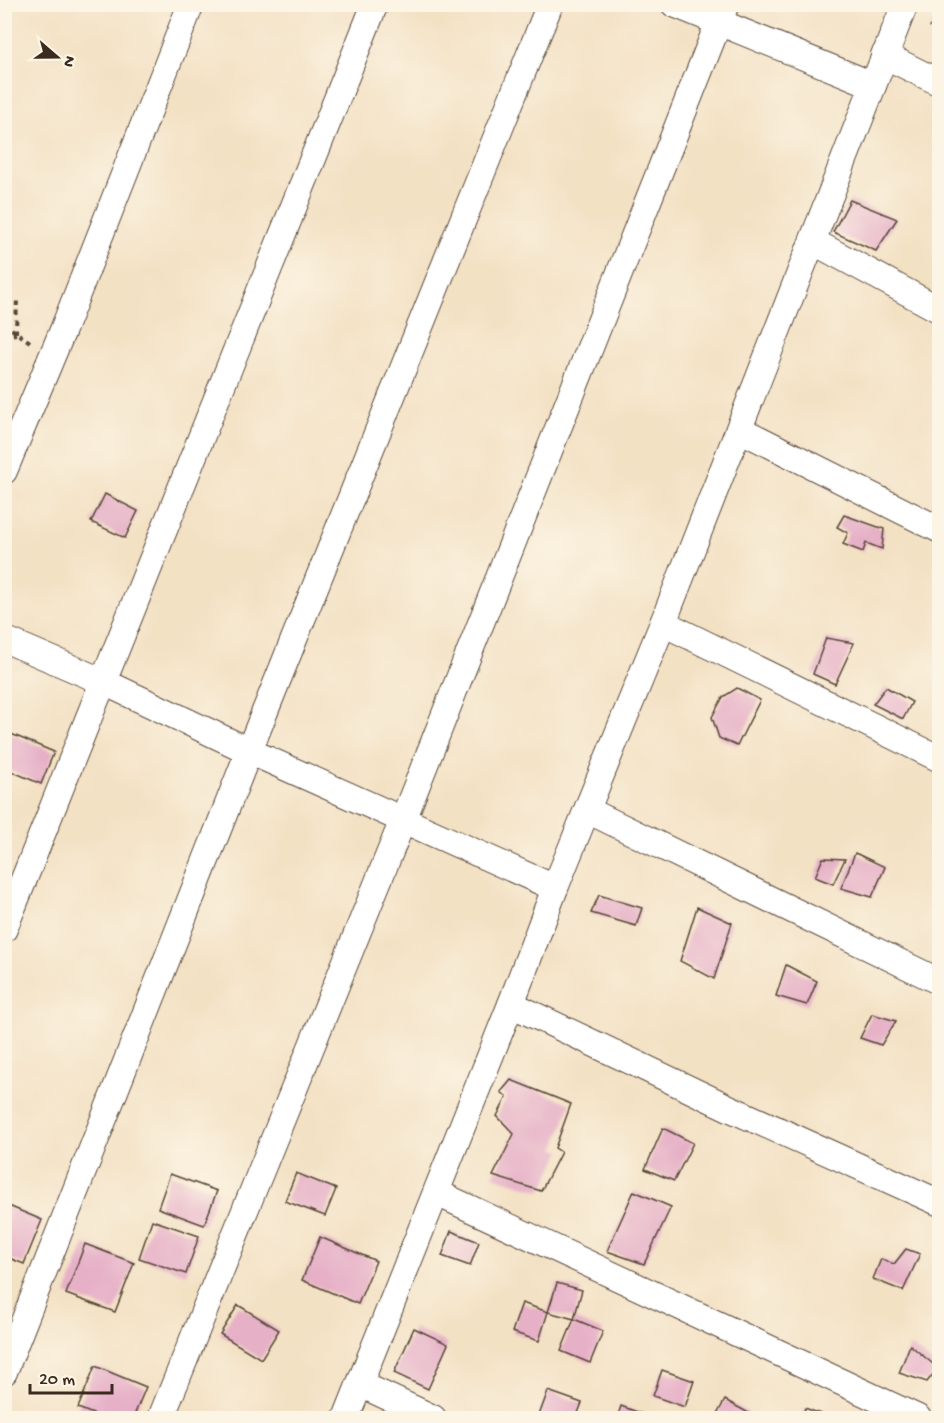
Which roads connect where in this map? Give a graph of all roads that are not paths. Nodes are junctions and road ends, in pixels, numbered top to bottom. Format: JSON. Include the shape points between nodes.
{"nodes":[{"id":1,"x":191,"y":4,"type":"edge"},
{"id":2,"x":375,"y":4,"type":"edge"},
{"id":3,"x":550,"y":4,"type":"edge"},
{"id":4,"x":674,"y":4,"type":"edge"},
{"id":5,"x":905,"y":4,"type":"edge"},
{"id":6,"x":722,"y":14,"type":"edge"},
{"id":7,"x":884,"y":55,"type":"junction"},
{"id":8,"x":939,"y":83,"type":"edge"},
{"id":9,"x":873,"y":85,"type":"junction"},
{"id":10,"x":814,"y":242,"type":"junction"},
{"id":11,"x":939,"y":310,"type":"edge"},
{"id":12,"x":739,"y":429,"type":"junction"},
{"id":13,"x":4,"y":471,"type":"edge"},
{"id":14,"x":939,"y":530,"type":"edge"},
{"id":15,"x":663,"y":623,"type":"junction"},
{"id":16,"x":4,"y":639,"type":"edge"},
{"id":17,"x":104,"y":682,"type":"junction"},
{"id":18,"x":249,"y":752,"type":"junction"},
{"id":19,"x":939,"y":759,"type":"edge"},
{"id":20,"x":587,"y":810,"type":"junction"},
{"id":21,"x":403,"y":820,"type":"junction"},
{"id":22,"x":555,"y":888,"type":"junction"},
{"id":23,"x":4,"y":929,"type":"edge"},
{"id":24,"x":939,"y":982,"type":"edge"},
{"id":25,"x":511,"y":1004,"type":"junction"},
{"id":26,"x":437,"y":1193,"type":"junction"},
{"id":27,"x":939,"y":1203,"type":"edge"},
{"id":28,"x":4,"y":1372,"type":"edge"},
{"id":29,"x":360,"y":1384,"type":"junction"},
{"id":30,"x":161,"y":1419,"type":"edge"},
{"id":31,"x":346,"y":1419,"type":"edge"},
{"id":32,"x":433,"y":1419,"type":"edge"},
{"id":33,"x":918,"y":1419,"type":"edge"}],
"edges":[{"from":1,"to":13,"type":"street"},
{"from":2,"to":17,"type":"street"},
{"from":3,"to":18,"type":"street"},
{"from":4,"to":6,"type":"street"},
{"from":5,"to":7,"type":"street"},
{"from":6,"to":9,"type":"street"},
{"from":6,"to":21,"type":"street"},
{"from":7,"to":8,"type":"street"},
{"from":7,"to":9,"type":"street"},
{"from":9,"to":10,"type":"street"},
{"from":10,"to":11,"type":"street"},
{"from":10,"to":12,"type":"street"},
{"from":12,"to":14,"type":"street"},
{"from":12,"to":15,"type":"street"},
{"from":15,"to":19,"type":"street"},
{"from":15,"to":20,"type":"street"},
{"from":16,"to":17,"type":"street"},
{"from":17,"to":18,"type":"street"},
{"from":17,"to":23,"type":"street"},
{"from":18,"to":21,"type":"street"},
{"from":18,"to":28,"type":"street"},
{"from":20,"to":22,"type":"street"},
{"from":20,"to":24,"type":"street"},
{"from":21,"to":22,"type":"street"},
{"from":21,"to":30,"type":"street"},
{"from":22,"to":25,"type":"street"},
{"from":25,"to":26,"type":"street"},
{"from":25,"to":27,"type":"street"},
{"from":26,"to":29,"type":"street"},
{"from":26,"to":33,"type":"street"},
{"from":29,"to":31,"type":"street"},
{"from":29,"to":32,"type":"street"}]}
